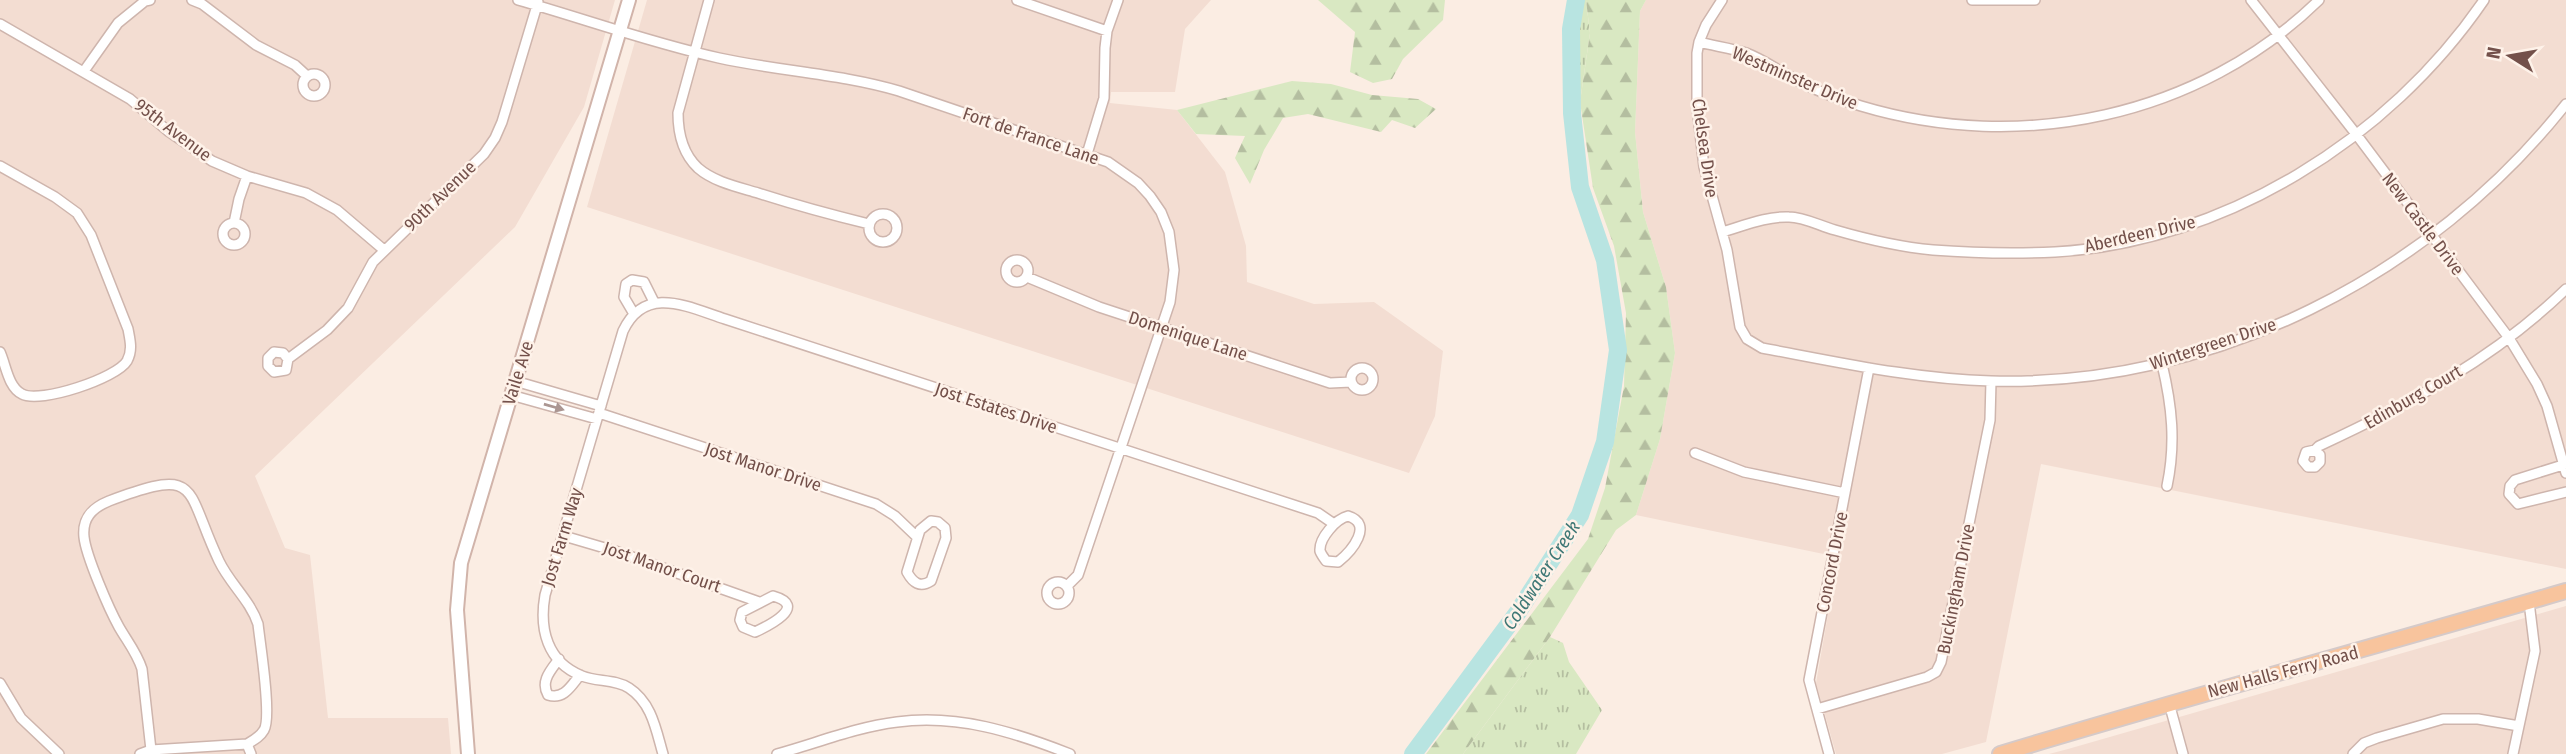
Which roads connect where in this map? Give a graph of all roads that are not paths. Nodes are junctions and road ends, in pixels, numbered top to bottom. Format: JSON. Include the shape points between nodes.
{"nodes":[{"id":1,"x":150,"y":0,"type":"edge"},
{"id":2,"x":192,"y":0,"type":"edge"},
{"id":3,"x":518,"y":0,"type":"edge"},
{"id":4,"x":629,"y":0,"type":"edge"},
{"id":5,"x":709,"y":0,"type":"edge"},
{"id":6,"x":1017,"y":0,"type":"edge"},
{"id":7,"x":1118,"y":0,"type":"edge"},
{"id":8,"x":1722,"y":0,"type":"edge"},
{"id":9,"x":1972,"y":0,"type":"edge"},
{"id":10,"x":2035,"y":0,"type":"edge"},
{"id":11,"x":2251,"y":0,"type":"edge"},
{"id":12,"x":2319,"y":0,"type":"edge"},
{"id":13,"x":2484,"y":0,"type":"edge"},
{"id":14,"x":538,"y":3,"type":"edge"},
{"id":15,"x":0,"y":24,"type":"edge"},
{"id":16,"x":621,"y":30,"type":"junction"},
{"id":17,"x":1107,"y":31,"type":"junction"},
{"id":18,"x":2278,"y":37,"type":"junction"},
{"id":19,"x":1699,"y":42,"type":"junction"},
{"id":20,"x":694,"y":51,"type":"junction"},
{"id":21,"x":84,"y":71,"type":"junction"},
{"id":22,"x":307,"y":76,"type":"dead end"},
{"id":23,"x":2566,"y":104,"type":"edge"},
{"id":24,"x":2356,"y":134,"type":"junction"},
{"id":25,"x":1087,"y":154,"type":"junction"},
{"id":26,"x":0,"y":166,"type":"edge"},
{"id":27,"x":247,"y":176,"type":"junction"},
{"id":28,"x":234,"y":223,"type":"dead end"},
{"id":29,"x":869,"y":224,"type":"dead end"},
{"id":30,"x":1722,"y":232,"type":"junction"},
{"id":31,"x":2432,"y":235,"type":"junction"},
{"id":32,"x":384,"y":250,"type":"junction"},
{"id":33,"x":1027,"y":277,"type":"dead end"},
{"id":34,"x":2566,"y":289,"type":"edge"},
{"id":35,"x":654,"y":302,"type":"junction"},
{"id":36,"x":634,"y":314,"type":"junction"},
{"id":37,"x":1161,"y":327,"type":"junction"},
{"id":38,"x":2509,"y":338,"type":"junction"},
{"id":39,"x":1747,"y":339,"type":"joint"},
{"id":40,"x":0,"y":352,"type":"edge"},
{"id":41,"x":288,"y":359,"type":"dead end"},
{"id":42,"x":2162,"y":364,"type":"junction"},
{"id":43,"x":1869,"y":368,"type":"junction"},
{"id":44,"x":1991,"y":381,"type":"junction"},
{"id":45,"x":1351,"y":382,"type":"dead end"},
{"id":46,"x":513,"y":388,"type":"junction"},
{"id":47,"x":599,"y":413,"type":"junction"},
{"id":48,"x":1121,"y":449,"type":"junction"},
{"id":49,"x":2315,"y":450,"type":"dead end"},
{"id":50,"x":1695,"y":453,"type":"dead end"},
{"id":51,"x":2565,"y":468,"type":"edge"},
{"id":52,"x":2167,"y":486,"type":"dead end"},
{"id":53,"x":2566,"y":492,"type":"edge"},
{"id":54,"x":1845,"y":493,"type":"junction"},
{"id":55,"x":1335,"y":524,"type":"junction"},
{"id":56,"x":564,"y":536,"type":"junction"},
{"id":57,"x":917,"y":537,"type":"junction"},
{"id":58,"x":1067,"y":586,"type":"dead end"},
{"id":59,"x":2566,"y":592,"type":"edge"},
{"id":60,"x":759,"y":602,"type":"junction"},
{"id":61,"x":2529,"y":602,"type":"junction"},
{"id":62,"x":559,"y":659,"type":"junction"},
{"id":63,"x":580,"y":675,"type":"junction"},
{"id":64,"x":0,"y":683,"type":"edge"},
{"id":65,"x":2169,"y":703,"type":"junction"},
{"id":66,"x":1816,"y":709,"type":"junction"},
{"id":67,"x":2519,"y":726,"type":"junction"},
{"id":68,"x":247,"y":744,"type":"junction"},
{"id":69,"x":151,"y":750,"type":"junction"},
{"id":70,"x":58,"y":754,"type":"edge"},
{"id":71,"x":141,"y":754,"type":"edge"},
{"id":72,"x":251,"y":754,"type":"edge"},
{"id":73,"x":468,"y":754,"type":"edge"},
{"id":74,"x":663,"y":754,"type":"edge"},
{"id":75,"x":777,"y":754,"type":"edge"},
{"id":76,"x":1070,"y":754,"type":"edge"},
{"id":77,"x":1829,"y":754,"type":"edge"},
{"id":78,"x":2000,"y":754,"type":"edge"},
{"id":79,"x":2183,"y":754,"type":"edge"},
{"id":80,"x":2353,"y":754,"type":"edge"},
{"id":81,"x":2513,"y":754,"type":"edge"}],
"edges":[{"from":1,"to":21,"type":"street","via":[[118,23]]},
{"from":2,"to":22,"type":"street"},
{"from":3,"to":14,"type":"street","name":"Fort de France Lane"},
{"from":4,"to":16,"type":"main road","name":"Vaile Ave"},
{"from":5,"to":20,"type":"street"},
{"from":6,"to":17,"type":"street"},
{"from":7,"to":17,"type":"street"},
{"from":8,"to":19,"type":"street","name":"Chelsea Drive"},
{"from":9,"to":10,"type":"street"},
{"from":11,"to":18,"type":"street","name":"New Castle Drive"},
{"from":12,"to":18,"type":"street","name":"Westminster Drive"},
{"from":13,"to":24,"type":"street","name":"Aberdeen Drive","via":[[2412,87]]},
{"from":14,"to":16,"type":"street","name":"Fort de France Lane"},
{"from":14,"to":32,"type":"street","name":"90th Avenue","via":[[495,138]]},
{"from":15,"to":21,"type":"street","name":"95th Avenue"},
{"from":16,"to":20,"type":"street","name":"Fort de France Lane"},
{"from":16,"to":46,"type":"main road","name":"Vaile Ave"},
{"from":17,"to":25,"type":"street","via":[[1104,98]]},
{"from":18,"to":19,"type":"street","name":"Westminster Drive","via":[[2161,100],[2087,120],[2017,128],[1897,116],[1819,91],[1747,54]]},
{"from":18,"to":24,"type":"street","name":"New Castle Drive"},
{"from":19,"to":30,"type":"street","name":"Chelsea Drive","via":[[1697,107],[1704,167]]},
{"from":20,"to":25,"type":"street","name":"Fort de France Lane","via":[[884,86]]},
{"from":20,"to":29,"type":"street","via":[[678,128],[698,167],[736,186]]},
{"from":21,"to":27,"type":"street","name":"95th Avenue","via":[[130,99],[188,146]]},
{"from":23,"to":31,"type":"street","name":"Wintergreen Drive","via":[[2510,168]]},
{"from":24,"to":30,"type":"street","name":"Aberdeen Drive","via":[[2293,176],[2231,208],[2181,227],[2097,246],[2057,252],[1931,250],[1864,238],[1790,216]]},
{"from":24,"to":31,"type":"street","name":"New Castle Drive"},
{"from":25,"to":37,"type":"street","name":"Fort de France Lane","via":[[1138,183],[1165,222],[1172,247],[1173,287]]},
{"from":26,"to":40,"type":"street","via":[[68,205],[84,222],[131,344],[126,362],[105,377],[31,397],[13,387]]},
{"from":27,"to":28,"type":"street"},
{"from":27,"to":32,"type":"street","name":"95th Avenue","via":[[322,201]]},
{"from":30,"to":39,"type":"street","name":"Chelsea Drive","via":[[1740,327]]},
{"from":31,"to":38,"type":"street","name":"New Castle Drive"},
{"from":31,"to":42,"type":"street","name":"Wintergreen Drive","via":[[2373,275],[2292,318]]},
{"from":32,"to":41,"type":"street","name":"90th Avenue","via":[[348,308]]},
{"from":33,"to":37,"type":"street","name":"Domenique Lane"},
{"from":34,"to":38,"type":"street","name":"Edinburg Court"},
{"from":35,"to":36,"type":"street"},
{"from":35,"to":36,"type":"street","via":[[644,282],[632,280],[626,284],[624,297]]},
{"from":35,"to":48,"type":"street","name":"Jost Estates Drive","via":[[692,308]]},
{"from":36,"to":47,"type":"street","via":[[623,331]]},
{"from":37,"to":45,"type":"street","name":"Domenique Lane","via":[[1330,383]]},
{"from":37,"to":48,"type":"street","name":"Fort de France Lane"},
{"from":38,"to":49,"type":"street","name":"Edinburg Court","via":[[2428,392]]},
{"from":38,"to":51,"type":"street","name":"New Castle Drive","via":[[2547,406]]},
{"from":39,"to":43,"type":"street","name":"Wintergreen Drive","via":[[1762,348]]},
{"from":42,"to":44,"type":"street","name":"Wintergreen Drive","via":[[2075,377]]},
{"from":42,"to":52,"type":"street","via":[[2173,425]]},
{"from":43,"to":44,"type":"street","name":"Wintergreen Drive"},
{"from":43,"to":54,"type":"street","name":"Concord Drive"},
{"from":44,"to":66,"type":"street","name":"Buckingham Drive","via":[[1990,419],[1936,672]]},
{"from":46,"to":47,"type":"street","name":"Jost Manor Drive"},
{"from":46,"to":73,"type":"main road","name":"Vaile Ave","via":[[461,563],[457,610]]},
{"from":47,"to":56,"type":"street","name":"Jost Farm Way"},
{"from":47,"to":57,"type":"street","name":"Jost Manor Drive","via":[[876,504]]},
{"from":48,"to":55,"type":"street","name":"Jost Estates Drive","via":[[1318,513]]},
{"from":48,"to":58,"type":"street","name":"Fort de France Lane","via":[[1078,575]]},
{"from":50,"to":54,"type":"street","via":[[1744,472]]},
{"from":51,"to":53,"type":"street","name":"New Castle Drive","via":[[2515,480],[2509,494],[2518,504]]},
{"from":54,"to":66,"type":"street","name":"Concord Drive","via":[[1809,680]]},
{"from":55,"to":55,"type":"street","name":"Jost Estates Drive","via":[[1320,551],[1331,562],[1344,558],[1361,531],[1356,519],[1348,516]]},
{"from":56,"to":60,"type":"street","name":"Jost Manor Court"},
{"from":56,"to":62,"type":"street","name":"Jost Farm Way","via":[[542,610],[542,627]]},
{"from":57,"to":57,"type":"street","via":[[907,572],[917,584],[926,584],[935,574],[945,528],[931,522],[923,525]]},
{"from":59,"to":61,"type":"main road","name":"New Halls Ferry Road"},
{"from":60,"to":60,"type":"street","name":"Jost Manor Court","via":[[742,612],[740,620],[748,631],[783,618],[786,611],[780,598]]},
{"from":61,"to":65,"type":"main road","name":"New Halls Ferry Road"},
{"from":61,"to":67,"type":"street","via":[[2535,651]]},
{"from":62,"to":63,"type":"street","name":"Jost Farm Way"},
{"from":62,"to":63,"type":"street","via":[[545,682],[548,695],[565,693]]},
{"from":63,"to":74,"type":"street","name":"Jost Farm Way","via":[[630,688],[652,715]]},
{"from":64,"to":70,"type":"street","via":[[21,718]]},
{"from":65,"to":78,"type":"main road","name":"New Halls Ferry Road"},
{"from":65,"to":79,"type":"street"},
{"from":66,"to":77,"type":"street","name":"Concord Drive"},
{"from":67,"to":80,"type":"street","via":[[2443,719],[2364,743]]},
{"from":67,"to":81,"type":"street"},
{"from":68,"to":69,"type":"street"},
{"from":68,"to":69,"type":"street","via":[[266,727],[258,624],[219,562],[192,494],[168,482],[104,503],[86,516],[84,526],[86,548],[114,618],[142,669]]},
{"from":68,"to":72,"type":"street"},
{"from":69,"to":71,"type":"street"},
{"from":75,"to":76,"type":"street","via":[[894,722],[926,720],[1001,730]]}]}
